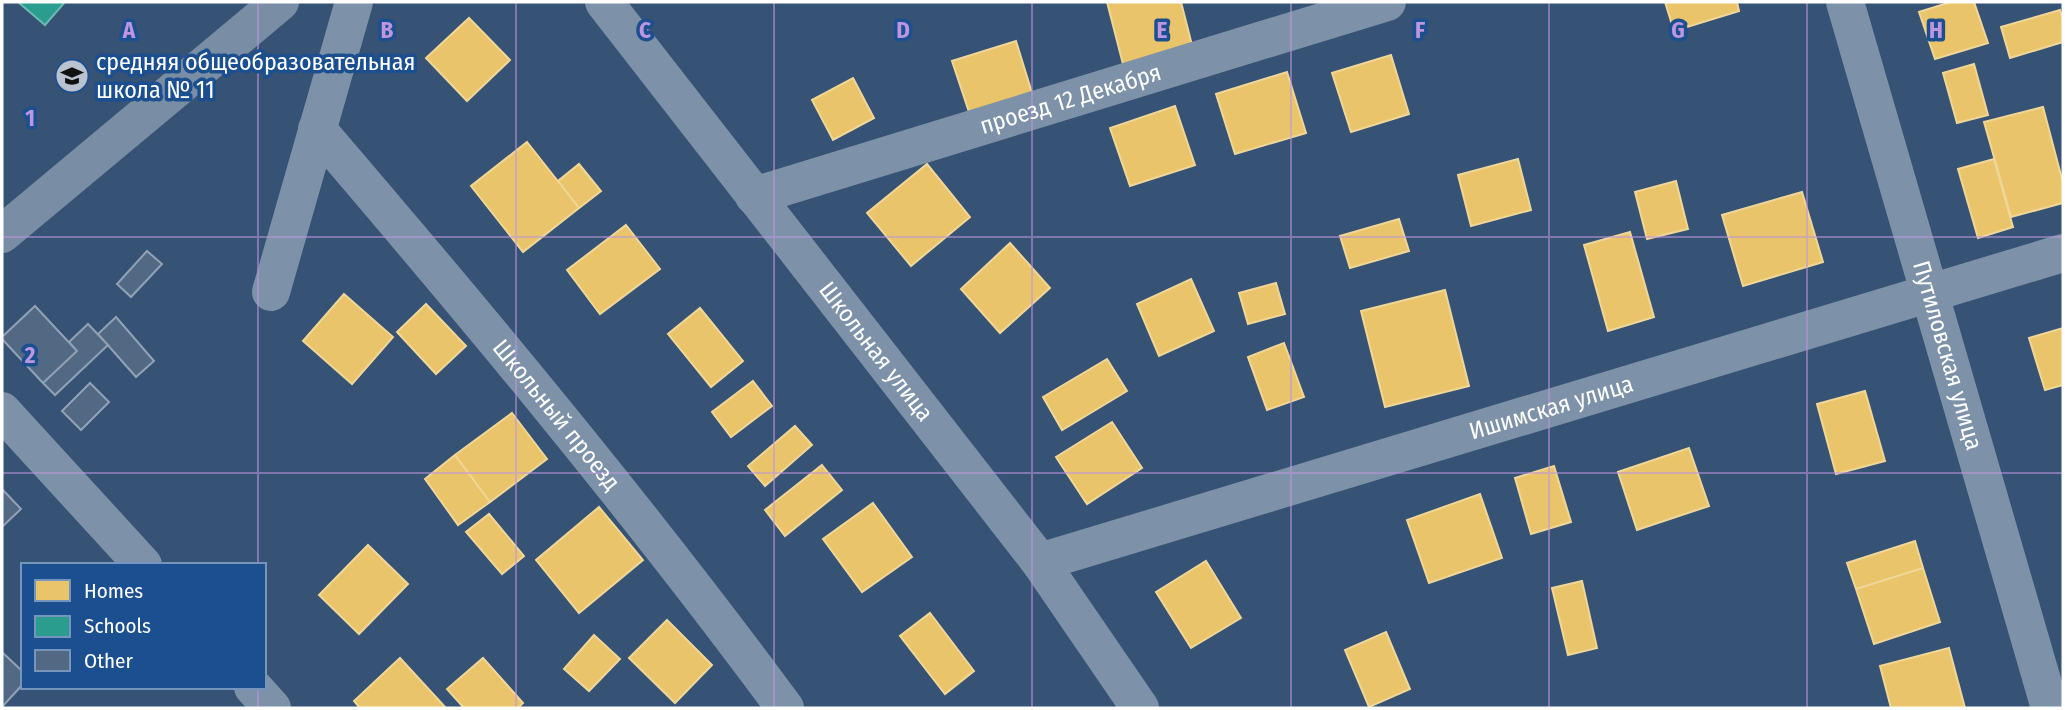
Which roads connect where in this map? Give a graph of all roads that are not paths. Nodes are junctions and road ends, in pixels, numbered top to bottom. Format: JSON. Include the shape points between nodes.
{"nodes":[{"id":1,"x":280,"y":2,"type":"edge"},
{"id":2,"x":354,"y":2,"type":"edge"},
{"id":3,"x":604,"y":2,"type":"edge"},
{"id":4,"x":1387,"y":2,"type":"edge"},
{"id":5,"x":1845,"y":2,"type":"edge"},
{"id":6,"x":317,"y":129,"type":"junction"},
{"id":7,"x":754,"y":195,"type":"junction"},
{"id":8,"x":2,"y":234,"type":"edge"},
{"id":9,"x":2063,"y":253,"type":"edge"},
{"id":10,"x":271,"y":292,"type":"dead end"},
{"id":11,"x":1931,"y":292,"type":"junction"},
{"id":12,"x":2,"y":411,"type":"edge"},
{"id":13,"x":1040,"y":562,"type":"junction"},
{"id":14,"x":141,"y":563,"type":"edge"},
{"id":15,"x":255,"y":689,"type":"edge"},
{"id":16,"x":272,"y":708,"type":"edge"},
{"id":17,"x":785,"y":708,"type":"edge"},
{"id":18,"x":1140,"y":708,"type":"edge"},
{"id":19,"x":2050,"y":708,"type":"edge"}],
"edges":[{"from":1,"to":8,"type":"street"},
{"from":2,"to":6,"type":"street"},
{"from":3,"to":7,"type":"street","name":"Школьная улица"},
{"from":4,"to":7,"type":"street","name":"проезд 12 Декабря"},
{"from":5,"to":11,"type":"street","name":"Путиловская улица"},
{"from":6,"to":10,"type":"street"},
{"from":6,"to":17,"type":"street","name":"Школьный проезд","via":[[464,300],[715,613]]},
{"from":7,"to":13,"type":"street","name":"Школьная улица"},
{"from":9,"to":11,"type":"street","name":"Ишимская улица"},
{"from":11,"to":13,"type":"street","name":"Ишимская улица"},
{"from":11,"to":19,"type":"street","name":"Путиловская улица"},
{"from":12,"to":14,"type":"street"},
{"from":13,"to":18,"type":"street","name":"Школьная улица"},
{"from":15,"to":16,"type":"street"}]}
